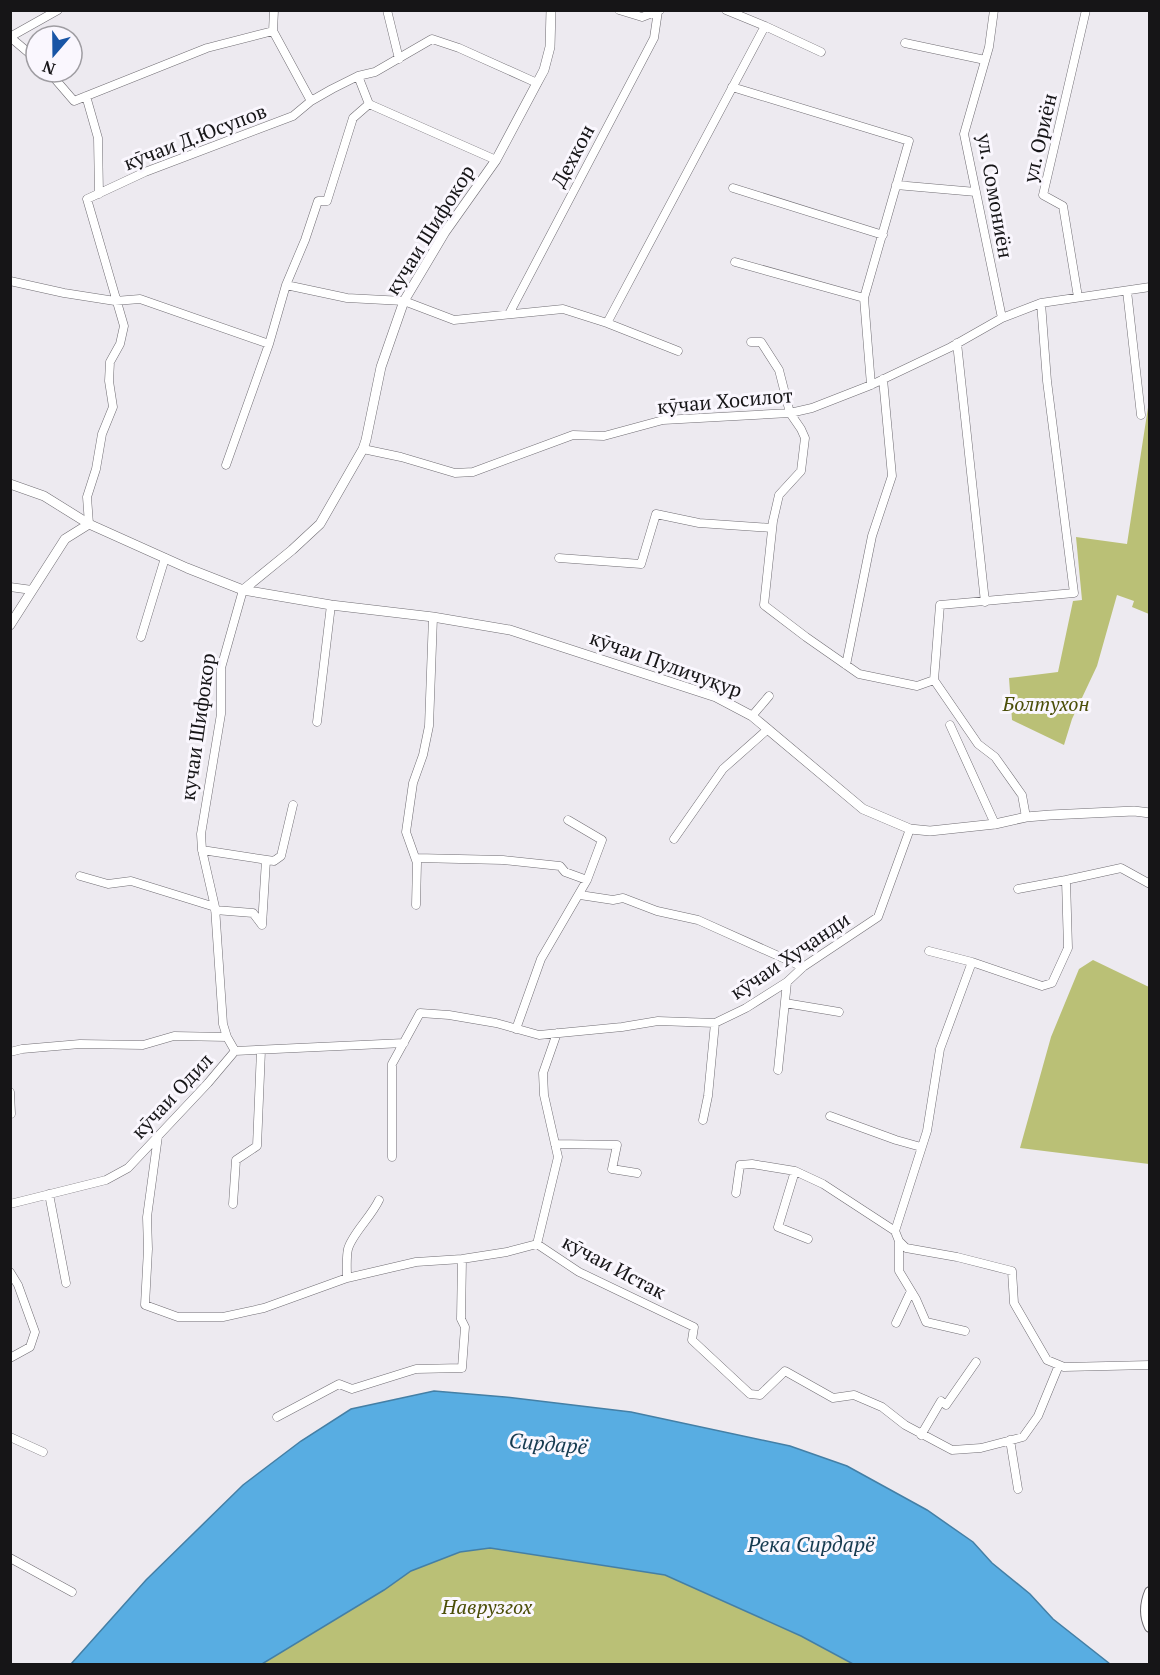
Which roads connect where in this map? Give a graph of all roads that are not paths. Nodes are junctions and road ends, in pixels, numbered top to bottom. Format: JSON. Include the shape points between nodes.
{"nodes":[{"id":1,"x":58,"y":10,"type":"edge"},
{"id":2,"x":274,"y":10,"type":"edge"},
{"id":3,"x":387,"y":10,"type":"edge"},
{"id":4,"x":551,"y":10,"type":"edge"},
{"id":5,"x":619,"y":10,"type":"edge"},
{"id":6,"x":726,"y":10,"type":"edge"},
{"id":7,"x":994,"y":10,"type":"edge"},
{"id":8,"x":1086,"y":10,"type":"edge"},
{"id":9,"x":659,"y":11,"type":"edge"},
{"id":10,"x":740,"y":13,"type":"edge"},
{"id":11,"x":765,"y":26,"type":"junction"},
{"id":12,"x":273,"y":31,"type":"junction"},
{"id":13,"x":10,"y":37,"type":"edge"},
{"id":14,"x":905,"y":43,"type":"dead end"},
{"id":15,"x":24,"y":49,"type":"edge"},
{"id":16,"x":821,"y":52,"type":"dead end"},
{"id":17,"x":399,"y":59,"type":"junction"},
{"id":18,"x":985,"y":60,"type":"junction"},
{"id":19,"x":358,"y":76,"type":"junction"},
{"id":20,"x":537,"y":83,"type":"junction"},
{"id":21,"x":59,"y":84,"type":"edge"},
{"id":22,"x":732,"y":87,"type":"junction"},
{"id":23,"x":86,"y":96,"type":"junction"},
{"id":24,"x":311,"y":101,"type":"junction"},
{"id":25,"x":369,"y":104,"type":"junction"},
{"id":26,"x":496,"y":160,"type":"junction"},
{"id":27,"x":896,"y":185,"type":"junction"},
{"id":28,"x":733,"y":188,"type":"dead end"},
{"id":29,"x":976,"y":192,"type":"junction"},
{"id":30,"x":99,"y":194,"type":"junction"},
{"id":31,"x":883,"y":235,"type":"junction"},
{"id":32,"x":735,"y":262,"type":"dead end"},
{"id":33,"x":10,"y":281,"type":"edge"},
{"id":34,"x":286,"y":285,"type":"junction"},
{"id":35,"x":1149,"y":287,"type":"edge"},
{"id":36,"x":1127,"y":291,"type":"junction"},
{"id":37,"x":1078,"y":297,"type":"junction"},
{"id":38,"x":864,"y":298,"type":"junction"},
{"id":39,"x":116,"y":301,"type":"junction"},
{"id":40,"x":404,"y":301,"type":"junction"},
{"id":41,"x":1041,"y":303,"type":"junction"},
{"id":42,"x":508,"y":314,"type":"junction"},
{"id":43,"x":1002,"y":318,"type":"junction"},
{"id":44,"x":607,"y":323,"type":"junction"},
{"id":45,"x":751,"y":342,"type":"dead end"},
{"id":46,"x":957,"y":343,"type":"junction"},
{"id":47,"x":269,"y":344,"type":"junction"},
{"id":48,"x":678,"y":351,"type":"dead end"},
{"id":49,"x":883,"y":379,"type":"junction"},
{"id":50,"x":871,"y":385,"type":"junction"},
{"id":51,"x":790,"y":413,"type":"junction"},
{"id":52,"x":1141,"y":415,"type":"dead end"},
{"id":53,"x":363,"y":449,"type":"junction"},
{"id":54,"x":226,"y":465,"type":"dead end"},
{"id":55,"x":10,"y":484,"type":"edge"},
{"id":56,"x":89,"y":524,"type":"junction"},
{"id":57,"x":772,"y":528,"type":"junction"},
{"id":58,"x":165,"y":558,"type":"junction"},
{"id":59,"x":559,"y":558,"type":"dead end"},
{"id":60,"x":10,"y":587,"type":"edge"},
{"id":61,"x":32,"y":590,"type":"junction"},
{"id":62,"x":243,"y":590,"type":"junction"},
{"id":63,"x":985,"y":602,"type":"junction"},
{"id":64,"x":331,"y":605,"type":"junction"},
{"id":65,"x":433,"y":617,"type":"junction"},
{"id":66,"x":10,"y":625,"type":"edge"},
{"id":67,"x":141,"y":637,"type":"dead end"},
{"id":68,"x":846,"y":665,"type":"junction"},
{"id":69,"x":934,"y":680,"type":"junction"},
{"id":70,"x":769,"y":696,"type":"dead end"},
{"id":71,"x":752,"y":716,"type":"junction"},
{"id":72,"x":317,"y":722,"type":"dead end"},
{"id":73,"x":950,"y":725,"type":"dead end"},
{"id":74,"x":768,"y":729,"type":"junction"},
{"id":75,"x":293,"y":806,"type":"dead end"},
{"id":76,"x":1149,"y":813,"type":"edge"},
{"id":77,"x":1026,"y":818,"type":"junction"},
{"id":78,"x":567,"y":820,"type":"dead end"},
{"id":79,"x":995,"y":824,"type":"junction"},
{"id":80,"x":910,"y":829,"type":"junction"},
{"id":81,"x":674,"y":839,"type":"dead end"},
{"id":82,"x":202,"y":850,"type":"junction"},
{"id":83,"x":417,"y":858,"type":"junction"},
{"id":84,"x":266,"y":860,"type":"junction"},
{"id":85,"x":80,"y":876,"type":"dead end"},
{"id":86,"x":587,"y":880,"type":"junction"},
{"id":87,"x":1066,"y":880,"type":"junction"},
{"id":88,"x":1149,"y":884,"type":"edge"},
{"id":89,"x":1018,"y":889,"type":"dead end"},
{"id":90,"x":580,"y":895,"type":"junction"},
{"id":91,"x":416,"y":905,"type":"dead end"},
{"id":92,"x":215,"y":909,"type":"junction"},
{"id":93,"x":929,"y":951,"type":"dead end"},
{"id":94,"x":972,"y":962,"type":"junction"},
{"id":95,"x":803,"y":968,"type":"junction"},
{"id":96,"x":788,"y":982,"type":"junction"},
{"id":97,"x":785,"y":1003,"type":"junction"},
{"id":98,"x":838,"y":1012,"type":"dead end"},
{"id":99,"x":715,"y":1023,"type":"junction"},
{"id":100,"x":516,"y":1029,"type":"junction"},
{"id":101,"x":557,"y":1033,"type":"junction"},
{"id":102,"x":227,"y":1037,"type":"junction"},
{"id":103,"x":404,"y":1043,"type":"junction"},
{"id":104,"x":261,"y":1050,"type":"junction"},
{"id":105,"x":235,"y":1051,"type":"junction"},
{"id":106,"x":10,"y":1052,"type":"edge"},
{"id":107,"x":778,"y":1070,"type":"dead end"},
{"id":108,"x":10,"y":1092,"type":"edge"},
{"id":109,"x":11,"y":1114,"type":"edge"},
{"id":110,"x":830,"y":1116,"type":"dead end"},
{"id":111,"x":703,"y":1120,"type":"dead end"},
{"id":112,"x":158,"y":1136,"type":"junction"},
{"id":113,"x":555,"y":1144,"type":"junction"},
{"id":114,"x":921,"y":1147,"type":"junction"},
{"id":115,"x":392,"y":1157,"type":"dead end"},
{"id":116,"x":795,"y":1171,"type":"junction"},
{"id":117,"x":637,"y":1173,"type":"dead end"},
{"id":118,"x":736,"y":1193,"type":"dead end"},
{"id":119,"x":49,"y":1194,"type":"junction"},
{"id":120,"x":379,"y":1200,"type":"dead end"},
{"id":121,"x":10,"y":1204,"type":"edge"},
{"id":122,"x":233,"y":1204,"type":"dead end"},
{"id":123,"x":895,"y":1231,"type":"junction"},
{"id":124,"x":808,"y":1239,"type":"dead end"},
{"id":125,"x":899,"y":1241,"type":"junction"},
{"id":126,"x":537,"y":1244,"type":"junction"},
{"id":127,"x":462,"y":1259,"type":"junction"},
{"id":128,"x":10,"y":1272,"type":"edge"},
{"id":129,"x":347,"y":1278,"type":"junction"},
{"id":130,"x":66,"y":1283,"type":"dead end"},
{"id":131,"x":911,"y":1291,"type":"junction"},
{"id":132,"x":896,"y":1323,"type":"dead end"},
{"id":133,"x":965,"y":1331,"type":"dead end"},
{"id":134,"x":10,"y":1358,"type":"edge"},
{"id":135,"x":976,"y":1362,"type":"dead end"},
{"id":136,"x":1059,"y":1365,"type":"junction"},
{"id":137,"x":1149,"y":1365,"type":"edge"},
{"id":138,"x":277,"y":1417,"type":"dead end"},
{"id":139,"x":921,"y":1435,"type":"junction"},
{"id":140,"x":10,"y":1437,"type":"edge"},
{"id":141,"x":1010,"y":1440,"type":"junction"},
{"id":142,"x":43,"y":1452,"type":"dead end"},
{"id":143,"x":1018,"y":1489,"type":"dead end"},
{"id":144,"x":10,"y":1558,"type":"edge"},
{"id":145,"x":72,"y":1592,"type":"dead end"},
{"id":146,"x":1149,"y":1592,"type":"edge"},
{"id":147,"x":1149,"y":1627,"type":"edge"}],
"edges":[{"from":1,"to":13,"type":"street"},
{"from":2,"to":12,"type":"street"},
{"from":3,"to":17,"type":"street"},
{"from":4,"to":20,"type":"street","name":"кучаи Шифокор","via":[[550,47]]},
{"from":5,"to":9,"type":"street","via":[[642,16]]},
{"from":6,"to":10,"type":"street"},
{"from":7,"to":18,"type":"street","name":"ул. Сомониён"},
{"from":8,"to":37,"type":"street","name":"ул. Ориён","via":[[1043,195],[1063,206]]},
{"from":9,"to":42,"type":"street","name":"Дехкон","via":[[654,38]]},
{"from":10,"to":11,"type":"street"},
{"from":11,"to":16,"type":"street"},
{"from":11,"to":22,"type":"street"},
{"from":12,"to":23,"type":"street","via":[[207,48]]},
{"from":12,"to":24,"type":"street"},
{"from":13,"to":15,"type":"street"},
{"from":14,"to":18,"type":"street"},
{"from":17,"to":19,"type":"street","name":"кӯчаи Д.Юсупов"},
{"from":17,"to":20,"type":"street","name":"кӯчаи Д.Юсупов","via":[[432,39]]},
{"from":18,"to":29,"type":"street","name":"ул. Сомониён","via":[[964,134]]},
{"from":19,"to":24,"type":"street","name":"кӯчаи Д.Юсупов"},
{"from":19,"to":25,"type":"street"},
{"from":20,"to":26,"type":"street","name":"кучаи Шифокор"},
{"from":21,"to":23,"type":"street","via":[[74,101]]},
{"from":22,"to":27,"type":"street","via":[[909,141]]},
{"from":22,"to":44,"type":"street"},
{"from":23,"to":30,"type":"street","via":[[98,138]]},
{"from":24,"to":30,"type":"street","name":"кӯчаи Д.Юсупов","via":[[293,116],[145,172]]},
{"from":25,"to":26,"type":"street"},
{"from":25,"to":34,"type":"street","via":[[353,118],[327,201],[318,201]]},
{"from":26,"to":40,"type":"street","name":"кучаи Шифокор","via":[[445,232]]},
{"from":27,"to":29,"type":"street"},
{"from":27,"to":31,"type":"street"},
{"from":28,"to":31,"type":"street"},
{"from":29,"to":43,"type":"street","name":"ул. Сомониён"},
{"from":30,"to":39,"type":"street","name":"кӯчаи Д.Юсупов","via":[[87,199]]},
{"from":31,"to":38,"type":"street"},
{"from":32,"to":38,"type":"street"},
{"from":33,"to":39,"type":"street"},
{"from":34,"to":40,"type":"street","via":[[347,298]]},
{"from":34,"to":47,"type":"street"},
{"from":35,"to":36,"type":"street","name":"кӯчаи Хосилот"},
{"from":36,"to":37,"type":"street","name":"кӯчаи Хосилот"},
{"from":36,"to":52,"type":"street"},
{"from":37,"to":41,"type":"street","name":"кӯчаи Хосилот"},
{"from":38,"to":50,"type":"street"},
{"from":39,"to":47,"type":"street","via":[[140,299]]},
{"from":39,"to":56,"type":"street","via":[[124,326],[110,362],[113,407],[102,434],[87,497]]},
{"from":40,"to":42,"type":"street","via":[[454,320]]},
{"from":40,"to":53,"type":"street","name":"кучаи Шифокор","via":[[381,367]]},
{"from":41,"to":43,"type":"street","name":"кӯчаи Хосилот"},
{"from":41,"to":63,"type":"street","via":[[1074,593]]},
{"from":42,"to":44,"type":"street","via":[[563,309]]},
{"from":43,"to":46,"type":"street","name":"кӯчаи Хосилот"},
{"from":44,"to":48,"type":"street"},
{"from":45,"to":51,"type":"street","via":[[761,342],[779,370]]},
{"from":46,"to":49,"type":"street","name":"кӯчаи Хосилот"},
{"from":46,"to":63,"type":"street"},
{"from":47,"to":54,"type":"street"},
{"from":49,"to":50,"type":"street","name":"кӯчаи Хосилот"},
{"from":49,"to":68,"type":"street","via":[[892,476],[872,536]]},
{"from":50,"to":51,"type":"street","name":"кӯчаи Хосилот"},
{"from":51,"to":53,"type":"street","name":"кӯчаи Хосилот","via":[[673,419],[604,436],[573,435],[473,472],[455,473],[402,456]]},
{"from":51,"to":57,"type":"street","via":[[805,438],[801,471],[779,495]]},
{"from":53,"to":62,"type":"street","name":"кучаи Шифокор","via":[[320,524]]},
{"from":55,"to":56,"type":"street","name":"кӯчаи Пуличуқур","via":[[44,496]]},
{"from":56,"to":58,"type":"street","name":"кӯчаи Пуличуқур"},
{"from":56,"to":61,"type":"street","via":[[65,538]]},
{"from":57,"to":59,"type":"street","via":[[699,523],[656,514],[640,564]]},
{"from":57,"to":68,"type":"street","via":[[764,605]]},
{"from":58,"to":62,"type":"street","name":"кӯчаи Пуличуқур"},
{"from":58,"to":67,"type":"street"},
{"from":60,"to":61,"type":"street"},
{"from":61,"to":66,"type":"street"},
{"from":62,"to":64,"type":"street","name":"кӯчаи Пуличуқур"},
{"from":62,"to":82,"type":"street","name":"кучаи Шифокор","via":[[221,668],[221,714],[201,834]]},
{"from":63,"to":69,"type":"street","via":[[940,605]]},
{"from":64,"to":65,"type":"street","name":"кӯчаи Пуличуқур"},
{"from":64,"to":72,"type":"street"},
{"from":65,"to":71,"type":"street","name":"кӯчаи Пуличуқур","via":[[553,642],[716,697]]},
{"from":65,"to":83,"type":"street","via":[[429,726],[413,783],[406,832]]},
{"from":68,"to":69,"type":"street","via":[[859,674],[917,686]]},
{"from":69,"to":77,"type":"street","via":[[978,744],[995,757],[1022,795]]},
{"from":70,"to":71,"type":"street"},
{"from":71,"to":74,"type":"street","name":"кӯчаи Пуличуқур"},
{"from":73,"to":79,"type":"street"},
{"from":74,"to":80,"type":"street","name":"кӯчаи Пуличуқур","via":[[863,809]]},
{"from":74,"to":81,"type":"street","via":[[723,769]]},
{"from":75,"to":84,"type":"street","via":[[281,856],[274,861]]},
{"from":76,"to":77,"type":"street","name":"кӯчаи Пуличуқур"},
{"from":77,"to":79,"type":"street","name":"кӯчаи Пуличуқур"},
{"from":78,"to":86,"type":"street","via":[[602,840]]},
{"from":79,"to":80,"type":"street","name":"кӯчаи Пуличуқур","via":[[930,831]]},
{"from":80,"to":95,"type":"street","name":"кӯчаи Хуҷанди","via":[[878,917]]},
{"from":82,"to":84,"type":"street"},
{"from":82,"to":92,"type":"street","name":"кучаи Шифокор"},
{"from":83,"to":86,"type":"street","via":[[560,866],[565,872]]},
{"from":83,"to":91,"type":"street"},
{"from":84,"to":92,"type":"street","via":[[262,925],[253,913]]},
{"from":85,"to":92,"type":"street","via":[[108,884],[132,881]]},
{"from":86,"to":90,"type":"street"},
{"from":87,"to":88,"type":"street","via":[[1121,868]]},
{"from":87,"to":89,"type":"street"},
{"from":87,"to":94,"type":"street","via":[[1068,948],[1052,983],[1042,986]]},
{"from":90,"to":95,"type":"street","via":[[623,898],[698,920]]},
{"from":90,"to":100,"type":"street","via":[[541,958]]},
{"from":92,"to":102,"type":"street","name":"кучаи Шифокор"},
{"from":93,"to":94,"type":"street"},
{"from":94,"to":114,"type":"street","via":[[940,1049]]},
{"from":95,"to":96,"type":"street","name":"кӯчаи Хуҷанди"},
{"from":96,"to":97,"type":"street"},
{"from":96,"to":99,"type":"street","name":"кӯчаи Хуҷанди"},
{"from":97,"to":98,"type":"street"},
{"from":97,"to":107,"type":"street"},
{"from":99,"to":101,"type":"street","name":"кӯчаи Хуҷанди","via":[[658,1021]]},
{"from":99,"to":111,"type":"street"},
{"from":100,"to":101,"type":"street","name":"кӯчаи Хуҷанди","via":[[539,1035]]},
{"from":100,"to":103,"type":"street","name":"кӯчаи Хуҷанди","via":[[420,1013]]},
{"from":101,"to":113,"type":"street","via":[[543,1073]]},
{"from":102,"to":105,"type":"street","name":"кӯчаи Одил"},
{"from":102,"to":106,"type":"street","name":"кӯчаи Одил","via":[[174,1036],[143,1045],[80,1044]]},
{"from":103,"to":104,"type":"street"},
{"from":103,"to":115,"type":"street","name":"кӯчаи Хуҷанди","via":[[392,1064]]},
{"from":104,"to":105,"type":"street"},
{"from":104,"to":122,"type":"street","via":[[257,1146],[236,1160]]},
{"from":105,"to":112,"type":"street","name":"кӯчаи Одил"},
{"from":108,"to":109,"type":"street"},
{"from":110,"to":114,"type":"street"},
{"from":112,"to":119,"type":"street","name":"кӯчаи Одил","via":[[128,1167],[106,1180]]},
{"from":112,"to":129,"type":"street","name":"кӯчаи Истак","via":[[147,1217],[145,1305],[178,1317],[223,1317],[264,1308]]},
{"from":113,"to":117,"type":"street","via":[[617,1145],[612,1169]]},
{"from":113,"to":126,"type":"street","via":[[558,1157]]},
{"from":114,"to":123,"type":"street"},
{"from":116,"to":118,"type":"street","via":[[740,1165]]},
{"from":116,"to":123,"type":"street","via":[[823,1184]]},
{"from":116,"to":124,"type":"street","via":[[778,1227]]},
{"from":119,"to":121,"type":"street","name":"кӯчаи Одил"},
{"from":119,"to":130,"type":"street"},
{"from":120,"to":129,"type":"street","via":[[348,1250]]},
{"from":123,"to":125,"type":"street"},
{"from":125,"to":131,"type":"street","via":[[899,1270]]},
{"from":125,"to":136,"type":"street","via":[[906,1248],[1012,1271],[1014,1303],[1047,1360]]},
{"from":126,"to":127,"type":"street","name":"кӯчаи Истак"},
{"from":126,"to":139,"type":"street","name":"кӯчаи Истак","via":[[579,1272],[694,1327],[692,1340],[750,1394],[760,1395],[785,1371],[833,1398],[854,1395],[882,1407]]},
{"from":127,"to":129,"type":"street","name":"кӯчаи Истак","via":[[416,1262]]},
{"from":127,"to":138,"type":"street","via":[[462,1368],[416,1369],[352,1389],[339,1384]]},
{"from":128,"to":134,"type":"street","via":[[35,1332],[30,1347]]},
{"from":131,"to":132,"type":"street"},
{"from":131,"to":133,"type":"street","via":[[926,1322]]},
{"from":135,"to":139,"type":"street","via":[[945,1406],[941,1401]]},
{"from":136,"to":137,"type":"street"},
{"from":136,"to":141,"type":"street","name":"кӯчаи Истак","via":[[1038,1416],[1023,1437]]},
{"from":139,"to":141,"type":"street","name":"кӯчаи Истак","via":[[952,1450]]},
{"from":140,"to":142,"type":"street"},
{"from":141,"to":143,"type":"street"},
{"from":144,"to":145,"type":"street"},
{"from":146,"to":147,"type":"main road","via":[[1145,1606]]}]}
